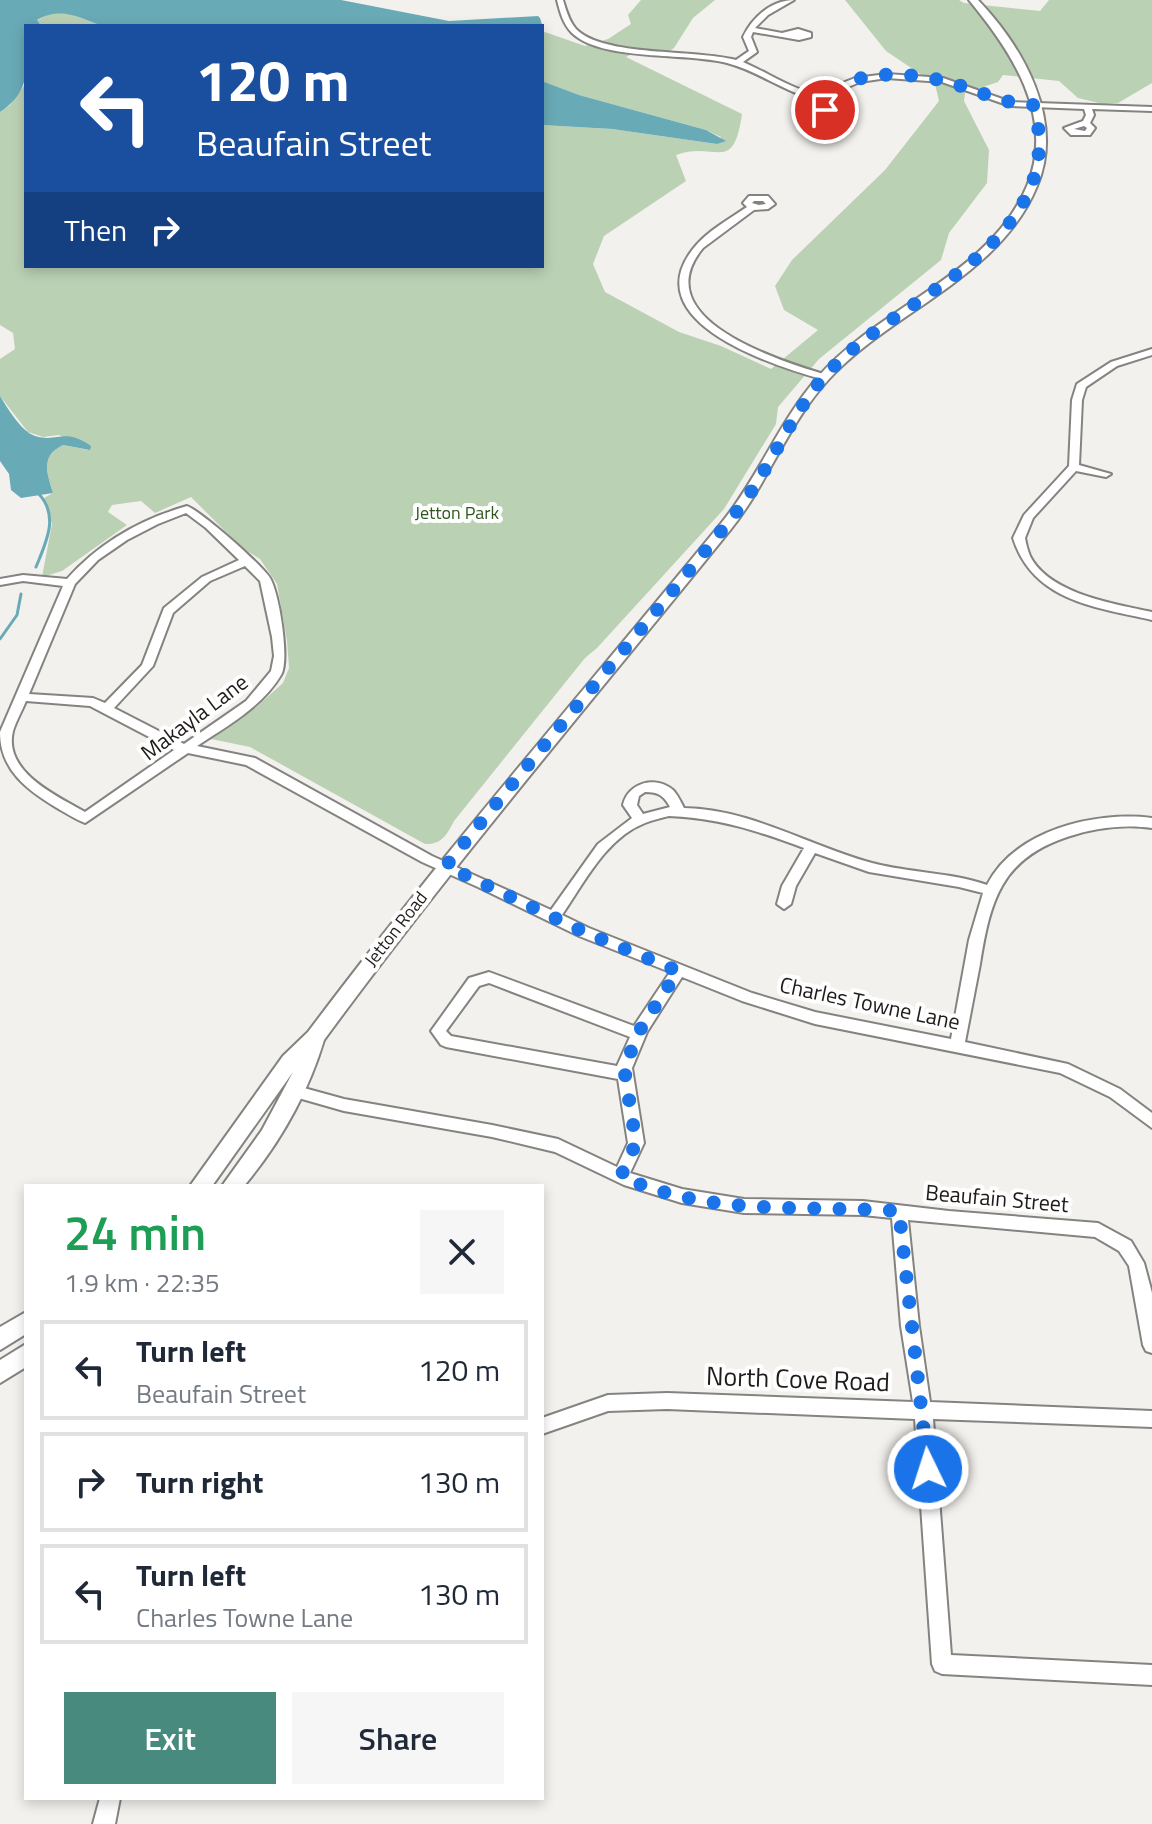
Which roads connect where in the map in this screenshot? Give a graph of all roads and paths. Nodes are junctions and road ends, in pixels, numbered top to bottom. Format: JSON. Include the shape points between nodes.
{"nodes":[{"id":1,"x":560,"y":0,"type":"edge"},
{"id":2,"x":791,"y":0,"type":"edge"},
{"id":3,"x":973,"y":0,"type":"edge"},
{"id":4,"x":775,"y":2,"type":"edge"},
{"id":5,"x":750,"y":29,"type":"junction"},
{"id":6,"x":785,"y":34,"type":"dead end"},
{"id":7,"x":737,"y":63,"type":"junction"},
{"id":8,"x":828,"y":99,"type":"junction"},
{"id":9,"x":1034,"y":105,"type":"junction"},
{"id":10,"x":1087,"y":107,"type":"junction"},
{"id":11,"x":1152,"y":109,"type":"edge"},
{"id":12,"x":1086,"y":123,"type":"dead end"},
{"id":13,"x":820,"y":126,"type":"dead end"},
{"id":14,"x":752,"y":207,"type":"dead end"},
{"id":15,"x":1152,"y":352,"type":"edge"},
{"id":16,"x":824,"y":377,"type":"junction"},
{"id":17,"x":1074,"y":467,"type":"junction"},
{"id":18,"x":1106,"y":474,"type":"dead end"},
{"id":19,"x":247,"y":561,"type":"junction"},
{"id":20,"x":0,"y":582,"type":"edge"},
{"id":21,"x":70,"y":583,"type":"junction"},
{"id":22,"x":1152,"y":616,"type":"edge"},
{"id":23,"x":22,"y":697,"type":"junction"},
{"id":24,"x":108,"y":707,"type":"junction"},
{"id":25,"x":185,"y":747,"type":"junction"},
{"id":26,"x":679,"y":811,"type":"junction"},
{"id":27,"x":640,"y":819,"type":"junction"},
{"id":28,"x":1152,"y":823,"type":"edge"},
{"id":29,"x":811,"y":848,"type":"junction"},
{"id":30,"x":446,"y":866,"type":"junction"},
{"id":31,"x":988,"y":890,"type":"junction"},
{"id":32,"x":784,"y":904,"type":"dead end"},
{"id":33,"x":553,"y":917,"type":"junction"},
{"id":34,"x":678,"y":971,"type":"junction"},
{"id":35,"x":638,"y":1034,"type":"junction"},
{"id":36,"x":315,"y":1037,"type":"junction"},
{"id":37,"x":957,"y":1045,"type":"junction"},
{"id":38,"x":625,"y":1074,"type":"junction"},
{"id":39,"x":293,"y":1091,"type":"junction"},
{"id":40,"x":1152,"y":1122,"type":"edge"},
{"id":41,"x":621,"y":1176,"type":"junction"},
{"id":42,"x":201,"y":1184,"type":"edge"},
{"id":43,"x":234,"y":1184,"type":"edge"},
{"id":44,"x":899,"y":1211,"type":"junction"},
{"id":45,"x":24,"y":1323,"type":"edge"},
{"id":46,"x":0,"y":1340,"type":"edge"},
{"id":47,"x":1152,"y":1345,"type":"edge"},
{"id":48,"x":24,"y":1355,"type":"edge"},
{"id":49,"x":0,"y":1373,"type":"edge"},
{"id":50,"x":923,"y":1410,"type":"junction"},
{"id":51,"x":1152,"y":1419,"type":"edge"},
{"id":52,"x":544,"y":1425,"type":"edge"},
{"id":53,"x":1152,"y":1675,"type":"edge"},
{"id":54,"x":110,"y":1800,"type":"edge"},
{"id":55,"x":104,"y":1824,"type":"edge"}],
"edges":[{"from":1,"to":7,"type":"street","via":[[571,29],[596,43]]},
{"from":2,"to":4,"type":"street"},
{"from":3,"to":9,"type":"street","name":"Jetton Road","via":[[1013,47]]},
{"from":4,"to":5,"type":"street"},
{"from":5,"to":6,"type":"street"},
{"from":5,"to":7,"type":"street","via":[[747,37],[753,52]]},
{"from":7,"to":8,"type":"street","via":[[790,91]]},
{"from":8,"to":9,"type":"street","via":[[858,80],[912,76],[955,84],[1010,104]]},
{"from":8,"to":13,"type":"street"},
{"from":9,"to":10,"type":"street"},
{"from":9,"to":16,"type":"street","name":"Jetton Road","via":[[1040,160],[1014,218],[975,257],[864,340]]},
{"from":10,"to":11,"type":"street"},
{"from":10,"to":12,"type":"street"},
{"from":14,"to":16,"type":"street","via":[[695,252],[684,285],[688,299],[707,324],[735,345]]},
{"from":15,"to":17,"type":"street","via":[[1114,364],[1081,386]]},
{"from":16,"to":30,"type":"street","name":"Jetton Road","via":[[741,507]]},
{"from":17,"to":18,"type":"street"},
{"from":17,"to":22,"type":"street","via":[[1023,524],[1019,538],[1024,554],[1072,596]]},
{"from":19,"to":21,"type":"street","name":"Makayla Lane","via":[[187,509],[109,544]]},
{"from":19,"to":24,"type":"street","via":[[206,579],[168,611],[147,666]]},
{"from":19,"to":25,"type":"street","name":"Makayla Lane","via":[[266,580],[272,595],[280,656],[277,672],[250,704]]},
{"from":20,"to":21,"type":"street","via":[[23,578]]},
{"from":21,"to":23,"type":"street","name":"Makayla Lane"},
{"from":23,"to":24,"type":"street","name":"Charles Towne Lane","via":[[80,699]]},
{"from":23,"to":25,"type":"street","name":"Makayla Lane","via":[[6,733],[8,759],[25,780],[85,818]]},
{"from":24,"to":25,"type":"street","name":"Charles Towne Lane","via":[[174,746]]},
{"from":25,"to":30,"type":"street","name":"Charles Towne Lane","via":[[250,761]]},
{"from":26,"to":27,"type":"street"},
{"from":26,"to":27,"type":"street","via":[[669,794],[648,787],[630,798]]},
{"from":26,"to":29,"type":"street","via":[[732,818]]},
{"from":27,"to":33,"type":"street","via":[[611,838]]},
{"from":28,"to":31,"type":"street","via":[[1112,822],[1048,838],[1009,862]]},
{"from":29,"to":31,"type":"street","via":[[870,867],[954,879]]},
{"from":29,"to":32,"type":"street"},
{"from":30,"to":33,"type":"street","name":"Charles Towne Lane"},
{"from":30,"to":36,"type":"street","name":"Jetton Road"},
{"from":31,"to":37,"type":"street"},
{"from":33,"to":34,"type":"street","name":"Charles Towne Lane"},
{"from":34,"to":35,"type":"street"},
{"from":34,"to":37,"type":"street","name":"Charles Towne Lane","via":[[815,1018]]},
{"from":35,"to":38,"type":"street"},
{"from":35,"to":38,"type":"street","via":[[489,977],[474,982],[438,1031],[446,1041]]},
{"from":36,"to":39,"type":"street","name":"Jetton Road"},
{"from":36,"to":42,"type":"street","name":"Jetton Road","via":[[290,1061]]},
{"from":37,"to":40,"type":"street","name":"Charles Towne Lane","via":[[1063,1068],[1115,1093]]},
{"from":38,"to":41,"type":"street","via":[[636,1143]]},
{"from":39,"to":41,"type":"street","name":"Beaufain Street","via":[[558,1146]]},
{"from":39,"to":43,"type":"street","name":"Jetton Road"},
{"from":41,"to":44,"type":"street","name":"Beaufain Street","via":[[682,1196],[744,1206]]},
{"from":44,"to":47,"type":"street","name":"Beaufain Street","via":[[1077,1226],[1111,1236],[1125,1246],[1141,1278]]},
{"from":44,"to":50,"type":"street"},
{"from":45,"to":46,"type":"street"},
{"from":48,"to":49,"type":"street"},
{"from":50,"to":51,"type":"street","name":"North Cove Road"},
{"from":50,"to":52,"type":"street","name":"North Cove Road","via":[[713,1400],[608,1403]]},
{"from":50,"to":53,"type":"street","via":[[942,1664]]},
{"from":54,"to":55,"type":"street"}]}
